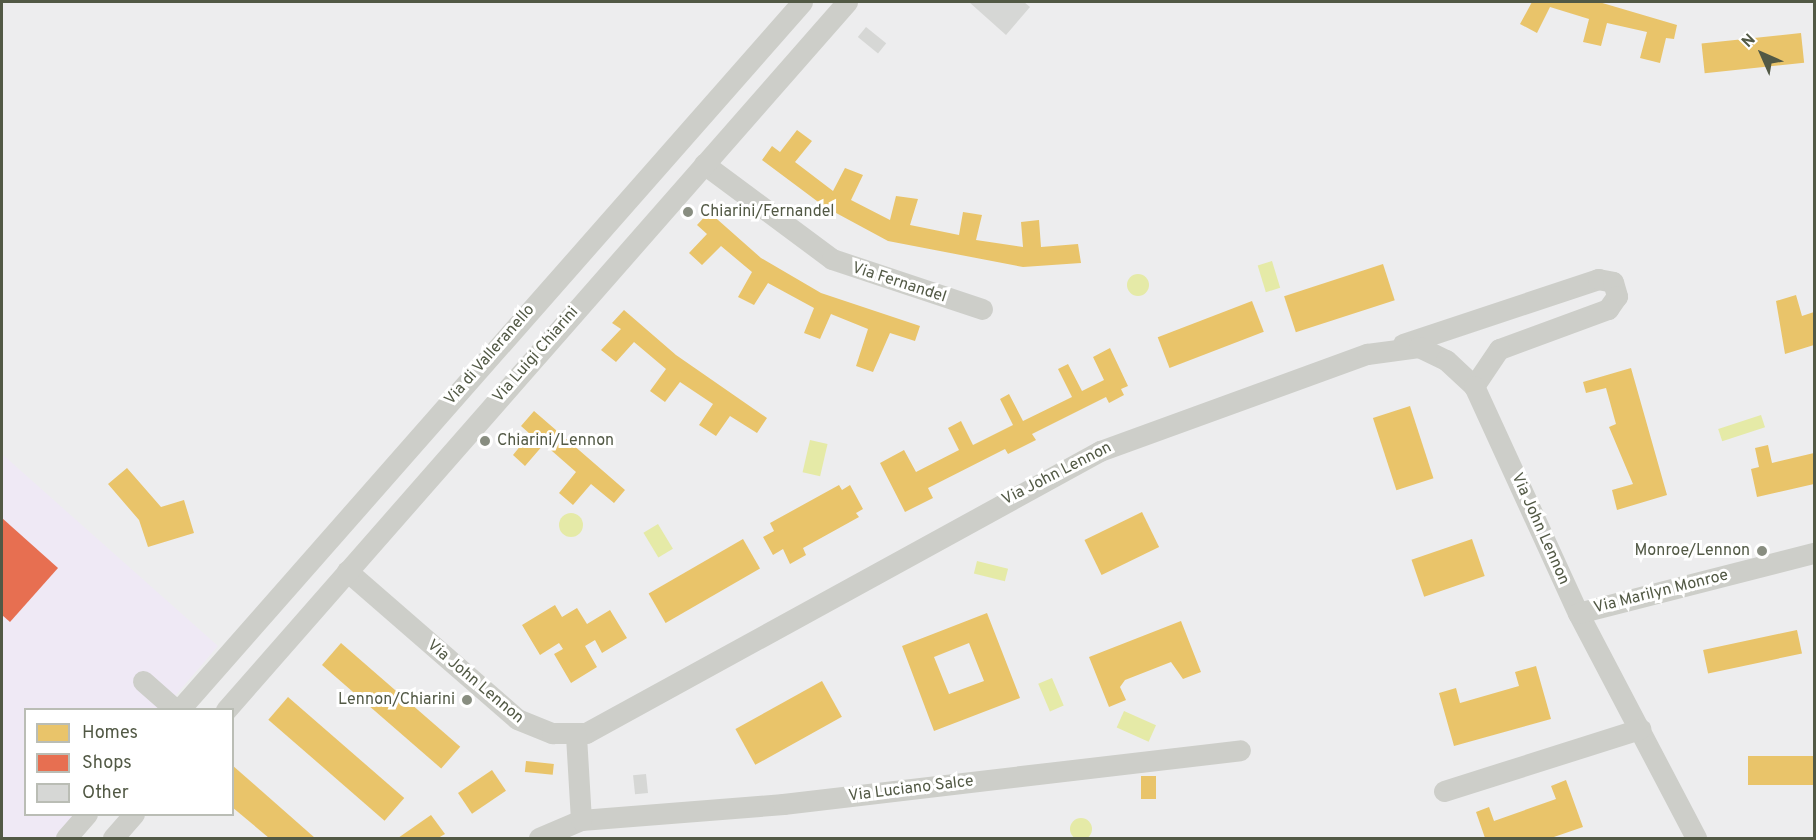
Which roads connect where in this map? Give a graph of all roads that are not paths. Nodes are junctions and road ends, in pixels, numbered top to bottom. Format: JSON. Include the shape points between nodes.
{"nodes":[{"id":1,"x":802,"y":2,"type":"edge"},
{"id":2,"x":847,"y":2,"type":"edge"},
{"id":3,"x":704,"y":164,"type":"junction"},
{"id":4,"x":982,"y":309,"type":"dead end"},
{"id":5,"x":1396,"y":346,"type":"junction"},
{"id":6,"x":1474,"y":386,"type":"junction"},
{"id":7,"x":1815,"y":553,"type":"edge"},
{"id":8,"x":347,"y":572,"type":"junction"},
{"id":9,"x":1578,"y":613,"type":"junction"},
{"id":10,"x":143,"y":681,"type":"dead end"},
{"id":11,"x":176,"y":708,"type":"edge"},
{"id":12,"x":180,"y":708,"type":"edge"},
{"id":13,"x":228,"y":708,"type":"edge"},
{"id":14,"x":1640,"y":729,"type":"junction"},
{"id":15,"x":576,"y":735,"type":"junction"},
{"id":16,"x":1240,"y":750,"type":"dead end"},
{"id":17,"x":1444,"y":791,"type":"dead end"},
{"id":18,"x":85,"y":816,"type":"edge"},
{"id":19,"x":132,"y":816,"type":"edge"},
{"id":20,"x":581,"y":820,"type":"junction"},
{"id":21,"x":66,"y":838,"type":"edge"},
{"id":22,"x":113,"y":838,"type":"edge"},
{"id":23,"x":539,"y":838,"type":"edge"},
{"id":24,"x":1696,"y":838,"type":"edge"}],
"edges":[{"from":1,"to":12,"type":"street","name":"Via di Valleranello"},
{"from":2,"to":3,"type":"street","name":"Via Luigi Chiarini"},
{"from":3,"to":4,"type":"street","name":"Via Fernandel","via":[[832,259]]},
{"from":3,"to":8,"type":"street","name":"Via Luigi Chiarini"},
{"from":5,"to":6,"type":"street","name":"Via John Lennon","via":[[1430,351]]},
{"from":5,"to":6,"type":"street","via":[[1598,279],[1612,282],[1617,296],[1608,309],[1498,349]]},
{"from":5,"to":15,"type":"street","name":"Via John Lennon","via":[[1185,417],[1091,456],[611,722]]},
{"from":6,"to":9,"type":"street","name":"Via John Lennon"},
{"from":7,"to":9,"type":"street","name":"Via Marilyn Monroe"},
{"from":8,"to":13,"type":"street","name":"Via Luigi Chiarini"},
{"from":8,"to":15,"type":"street","name":"Via John Lennon","via":[[517,719],[544,731]]},
{"from":9,"to":14,"type":"street","name":"Via John Lennon"},
{"from":10,"to":11,"type":"street"},
{"from":14,"to":17,"type":"street"},
{"from":14,"to":24,"type":"street","name":"Via John Lennon"},
{"from":15,"to":20,"type":"street"},
{"from":16,"to":20,"type":"street","name":"Via Luciano Salce","via":[[783,804]]},
{"from":18,"to":21,"type":"street"},
{"from":19,"to":22,"type":"street"},
{"from":20,"to":23,"type":"street","name":"Via Luciano Salce"}]}
